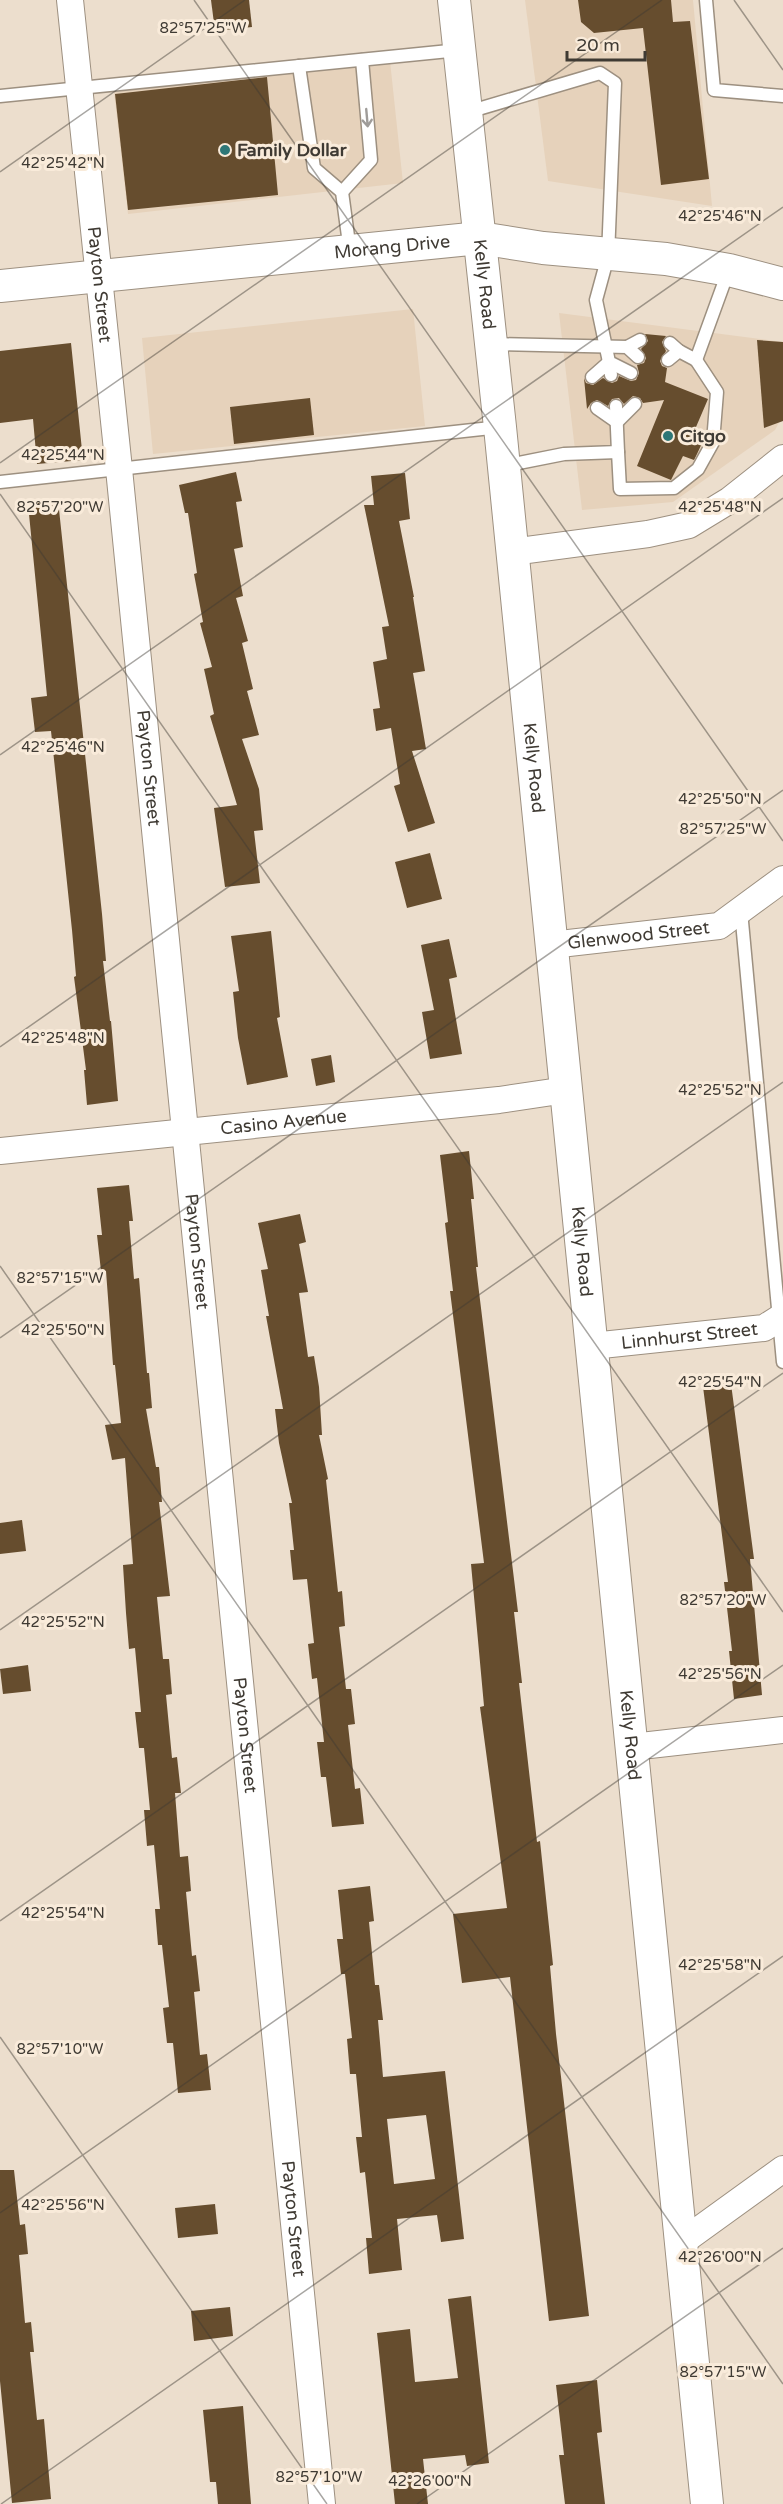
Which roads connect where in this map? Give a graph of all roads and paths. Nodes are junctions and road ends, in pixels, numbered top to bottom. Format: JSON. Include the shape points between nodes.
{"nodes":[{"id":1,"x":70,"y":0,"type":"edge"},
{"id":2,"x":454,"y":0,"type":"edge"},
{"id":3,"x":706,"y":0,"type":"edge"},
{"id":4,"x":460,"y":50,"type":"junction"},
{"id":5,"x":362,"y":60,"type":"junction"},
{"id":6,"x":299,"y":66,"type":"junction"},
{"id":7,"x":79,"y":87,"type":"junction"},
{"id":8,"x":0,"y":96,"type":"edge"},
{"id":9,"x":783,"y":96,"type":"edge"},
{"id":10,"x":466,"y":112,"type":"junction"},
{"id":11,"x":342,"y":192,"type":"junction"},
{"id":12,"x":480,"y":238,"type":"junction"},
{"id":13,"x":350,"y":251,"type":"junction"},
{"id":14,"x":608,"y":256,"type":"junction"},
{"id":15,"x":729,"y":270,"type":"junction"},
{"id":16,"x":99,"y":276,"type":"junction"},
{"id":17,"x":783,"y":284,"type":"edge"},
{"id":18,"x":0,"y":286,"type":"edge"},
{"id":19,"x":640,"y":340,"type":"dead end"},
{"id":20,"x":492,"y":344,"type":"junction"},
{"id":21,"x":606,"y":346,"type":"junction"},
{"id":22,"x":627,"y":347,"type":"junction"},
{"id":23,"x":638,"y":357,"type":"dead end"},
{"id":24,"x":668,"y":360,"type":"dead end"},
{"id":25,"x":696,"y":360,"type":"junction"},
{"id":26,"x":610,"y":369,"type":"junction"},
{"id":27,"x":631,"y":373,"type":"dead end"},
{"id":28,"x":592,"y":377,"type":"dead end"},
{"id":29,"x":635,"y":404,"type":"dead end"},
{"id":30,"x":616,"y":406,"type":"dead end"},
{"id":31,"x":597,"y":408,"type":"dead end"},
{"id":32,"x":617,"y":422,"type":"junction"},
{"id":33,"x":500,"y":427,"type":"junction"},
{"id":34,"x":618,"y":452,"type":"junction"},
{"id":35,"x":783,"y":458,"type":"edge"},
{"id":36,"x":504,"y":466,"type":"junction"},
{"id":37,"x":119,"y":469,"type":"junction"},
{"id":38,"x":0,"y":482,"type":"edge"},
{"id":39,"x":512,"y":552,"type":"junction"},
{"id":40,"x":783,"y":879,"type":"edge"},
{"id":41,"x":741,"y":911,"type":"junction"},
{"id":42,"x":551,"y":945,"type":"junction"},
{"id":43,"x":566,"y":1090,"type":"junction"},
{"id":44,"x":185,"y":1131,"type":"junction"},
{"id":45,"x":0,"y":1150,"type":"edge"},
{"id":46,"x":781,"y":1318,"type":"edge"},
{"id":47,"x":592,"y":1346,"type":"junction"},
{"id":48,"x":783,"y":1362,"type":"edge"},
{"id":49,"x":783,"y":1730,"type":"edge"},
{"id":50,"x":632,"y":1746,"type":"junction"},
{"id":51,"x":783,"y":2169,"type":"edge"},
{"id":52,"x":682,"y":2242,"type":"junction"},
{"id":53,"x":322,"y":2504,"type":"edge"},
{"id":54,"x":707,"y":2504,"type":"edge"}],
"edges":[{"from":1,"to":7,"type":"street","name":"Payton Street"},
{"from":2,"to":4,"type":"street","name":"Kelly Road"},
{"from":3,"to":9,"type":"lane","via":[[714,90]]},
{"from":4,"to":5,"type":"lane"},
{"from":4,"to":10,"type":"street","name":"Kelly Road"},
{"from":5,"to":6,"type":"lane"},
{"from":5,"to":11,"type":"lane","one_way":true,"via":[[371,160]]},
{"from":6,"to":7,"type":"lane"},
{"from":6,"to":11,"type":"lane","via":[[314,168]]},
{"from":7,"to":8,"type":"lane"},
{"from":7,"to":16,"type":"street","name":"Payton Street"},
{"from":10,"to":12,"type":"street","name":"Kelly Road"},
{"from":10,"to":14,"type":"lane","via":[[600,73],[615,83]]},
{"from":11,"to":13,"type":"lane"},
{"from":12,"to":13,"type":"street","name":"Morang Drive"},
{"from":12,"to":14,"type":"street","name":"Morang Drive"},
{"from":12,"to":20,"type":"street","name":"Kelly Road"},
{"from":13,"to":16,"type":"street","name":"Morang Drive"},
{"from":14,"to":15,"type":"street","name":"Morang Drive","via":[[666,259]]},
{"from":14,"to":21,"type":"lane","via":[[596,300]]},
{"from":15,"to":17,"type":"street","name":"Morang Drive"},
{"from":15,"to":25,"type":"lane"},
{"from":16,"to":18,"type":"street","name":"Morang Drive"},
{"from":16,"to":37,"type":"street","name":"Payton Street"},
{"from":19,"to":22,"type":"lane"},
{"from":20,"to":21,"type":"lane"},
{"from":20,"to":33,"type":"street","name":"Kelly Road"},
{"from":21,"to":22,"type":"lane"},
{"from":21,"to":26,"type":"lane"},
{"from":22,"to":23,"type":"lane"},
{"from":24,"to":25,"type":"lane","via":[[675,347]]},
{"from":25,"to":34,"type":"lane","via":[[717,392],[713,442],[698,470],[674,488],[621,489]]},
{"from":26,"to":27,"type":"lane"},
{"from":26,"to":28,"type":"lane"},
{"from":29,"to":32,"type":"lane"},
{"from":30,"to":32,"type":"lane"},
{"from":31,"to":32,"type":"lane"},
{"from":32,"to":34,"type":"lane"},
{"from":33,"to":36,"type":"street","name":"Kelly Road"},
{"from":33,"to":37,"type":"lane"},
{"from":34,"to":36,"type":"lane","via":[[564,454]]},
{"from":35,"to":39,"type":"street","via":[[730,500],[689,525]]},
{"from":36,"to":39,"type":"street","name":"Kelly Road"},
{"from":37,"to":38,"type":"lane"},
{"from":37,"to":44,"type":"street","name":"Payton Street"},
{"from":39,"to":42,"type":"street","name":"Kelly Road"},
{"from":40,"to":41,"type":"street","name":"Glenwood Street"},
{"from":41,"to":42,"type":"street","name":"Glenwood Street","via":[[719,926]]},
{"from":41,"to":46,"type":"lane"},
{"from":42,"to":43,"type":"street","name":"Kelly Road"},
{"from":43,"to":44,"type":"street","name":"Casino Avenue"},
{"from":43,"to":47,"type":"street","name":"Kelly Road"},
{"from":44,"to":45,"type":"street","name":"Casino Avenue"},
{"from":44,"to":53,"type":"street","name":"Payton Street"},
{"from":46,"to":47,"type":"street","name":"Linnhurst Street","via":[[764,1328]]},
{"from":46,"to":48,"type":"lane"},
{"from":47,"to":50,"type":"street","name":"Kelly Road"},
{"from":49,"to":50,"type":"street"},
{"from":50,"to":52,"type":"street","name":"Kelly Road"},
{"from":51,"to":52,"type":"street"},
{"from":52,"to":54,"type":"street","name":"Kelly Road"}]}
